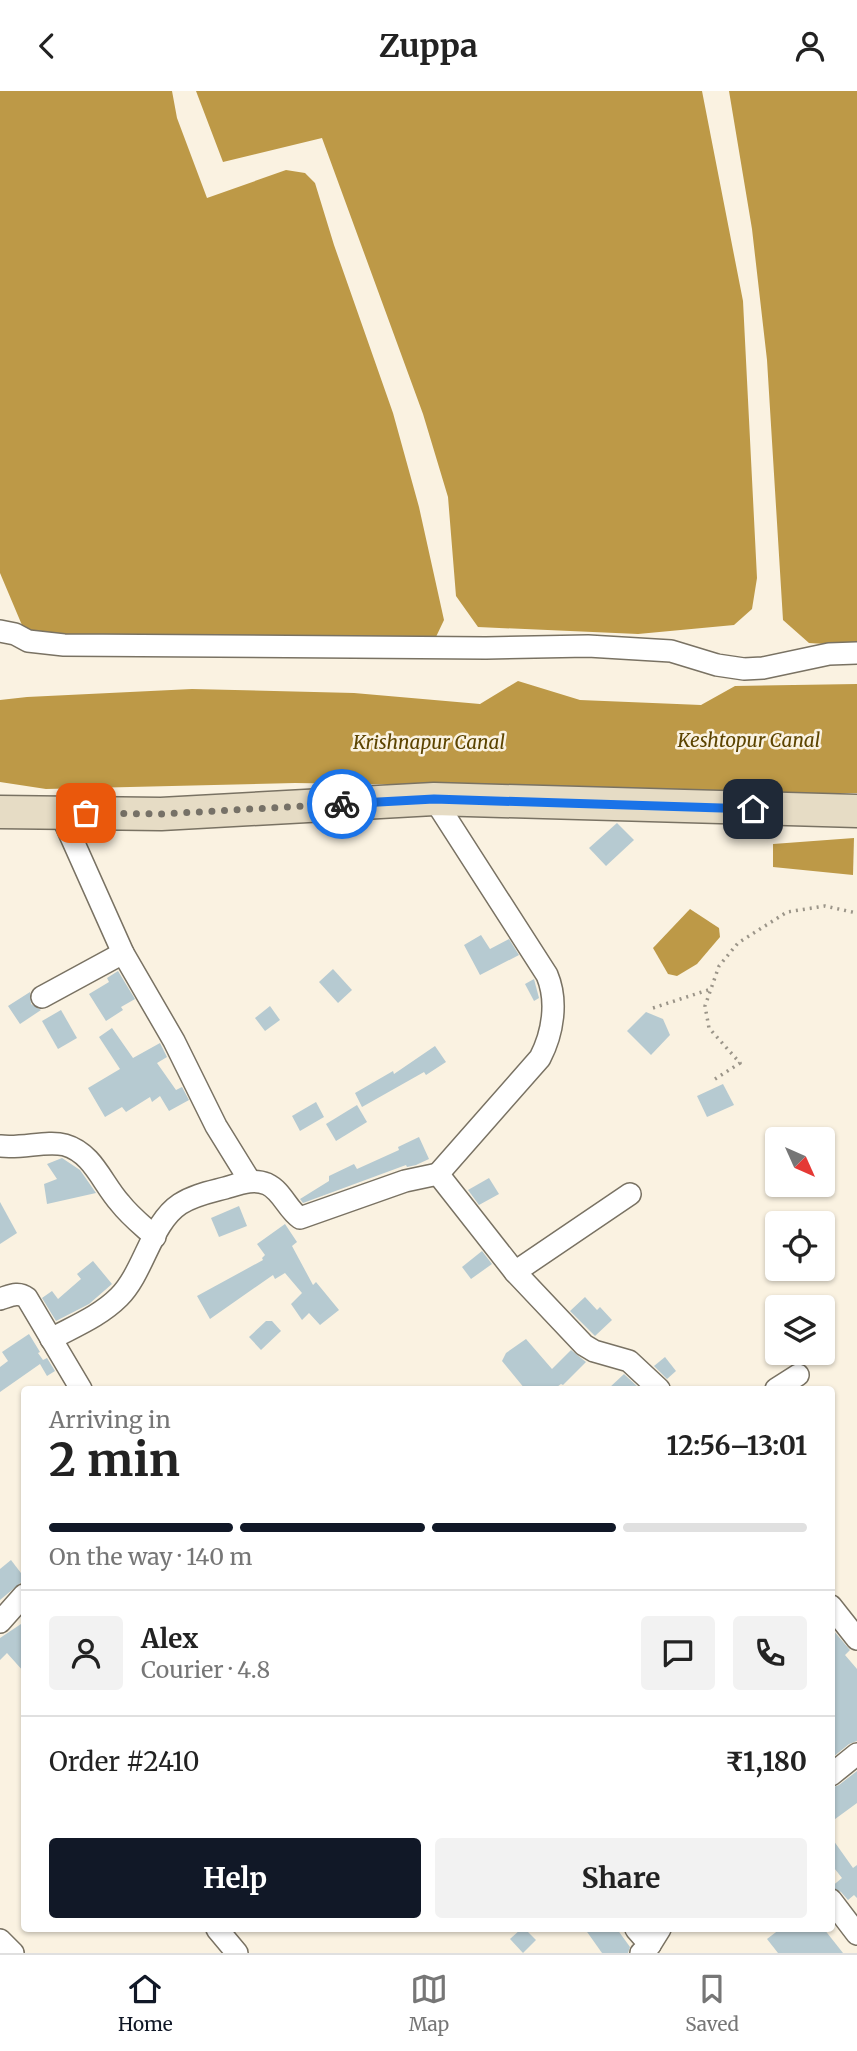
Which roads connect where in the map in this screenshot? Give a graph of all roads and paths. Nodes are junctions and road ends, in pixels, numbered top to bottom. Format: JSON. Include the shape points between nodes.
{"nodes":[{"id":1,"x":0,"y":631,"type":"edge"},
{"id":2,"x":857,"y":653,"type":"edge"},
{"id":3,"x":434,"y":799,"type":"junction"},
{"id":4,"x":857,"y":811,"type":"edge"},
{"id":5,"x":0,"y":812,"type":"edge"},
{"id":6,"x":60,"y":812,"type":"junction"},
{"id":7,"x":857,"y":913,"type":"edge"},
{"id":8,"x":123,"y":953,"type":"junction"},
{"id":9,"x":711,"y":989,"type":"junction"},
{"id":10,"x":41,"y":997,"type":"dead end"},
{"id":11,"x":653,"y":1008,"type":"dead end"},
{"id":12,"x":715,"y":1079,"type":"dead end"},
{"id":13,"x":0,"y":1146,"type":"edge"},
{"id":14,"x":438,"y":1174,"type":"junction"},
{"id":15,"x":250,"y":1181,"type":"junction"},
{"id":16,"x":630,"y":1194,"type":"dead end"},
{"id":17,"x":155,"y":1237,"type":"junction"},
{"id":18,"x":515,"y":1272,"type":"junction"},
{"id":19,"x":0,"y":1299,"type":"edge"},
{"id":20,"x":51,"y":1339,"type":"junction"},
{"id":21,"x":798,"y":1375,"type":"dead end"},
{"id":22,"x":79,"y":1386,"type":"edge"},
{"id":23,"x":656,"y":1386,"type":"edge"},
{"id":24,"x":781,"y":1386,"type":"edge"},
{"id":25,"x":21,"y":1598,"type":"edge"},
{"id":26,"x":835,"y":1611,"type":"edge"},
{"id":27,"x":0,"y":1622,"type":"edge"},
{"id":28,"x":857,"y":1639,"type":"edge"},
{"id":29,"x":857,"y":1754,"type":"edge"},
{"id":30,"x":835,"y":1772,"type":"edge"},
{"id":31,"x":835,"y":1905,"type":"edge"},
{"id":32,"x":219,"y":1932,"type":"edge"},
{"id":33,"x":857,"y":1934,"type":"edge"},
{"id":34,"x":0,"y":1940,"type":"edge"},
{"id":35,"x":13,"y":1953,"type":"edge"},
{"id":36,"x":237,"y":1953,"type":"edge"}],
"edges":[{"from":1,"to":2,"type":"street","via":[[28,641],[64,645],[641,648],[744,670]]},
{"from":3,"to":4,"type":"street"},
{"from":3,"to":6,"type":"street","via":[[161,814]]},
{"from":3,"to":14,"type":"street","via":[[547,975],[554,1000],[548,1043],[540,1058]]},
{"from":5,"to":6,"type":"street"},
{"from":6,"to":8,"type":"street"},
{"from":7,"to":9,"type":"path","via":[[825,906],[787,912],[738,943],[719,966]]},
{"from":8,"to":10,"type":"street"},
{"from":8,"to":15,"type":"street"},
{"from":9,"to":11,"type":"path"},
{"from":9,"to":12,"type":"path","via":[[705,1006],[709,1028],[740,1063]]},
{"from":13,"to":17,"type":"street","via":[[47,1143],[81,1151],[120,1203]]},
{"from":14,"to":15,"type":"street","via":[[300,1217],[273,1188]]},
{"from":14,"to":18,"type":"street"},
{"from":15,"to":17,"type":"street","via":[[179,1205]]},
{"from":16,"to":18,"type":"street"},
{"from":17,"to":20,"type":"street","via":[[131,1285],[119,1297],[103,1312]]},
{"from":18,"to":23,"type":"street","via":[[584,1345],[629,1361]]},
{"from":19,"to":20,"type":"street","via":[[22,1294]]},
{"from":20,"to":22,"type":"street"},
{"from":21,"to":24,"type":"street"},
{"from":25,"to":27,"type":"street"},
{"from":26,"to":28,"type":"street"},
{"from":29,"to":30,"type":"street"},
{"from":31,"to":33,"type":"street"},
{"from":32,"to":36,"type":"street"},
{"from":34,"to":35,"type":"street"}]}
